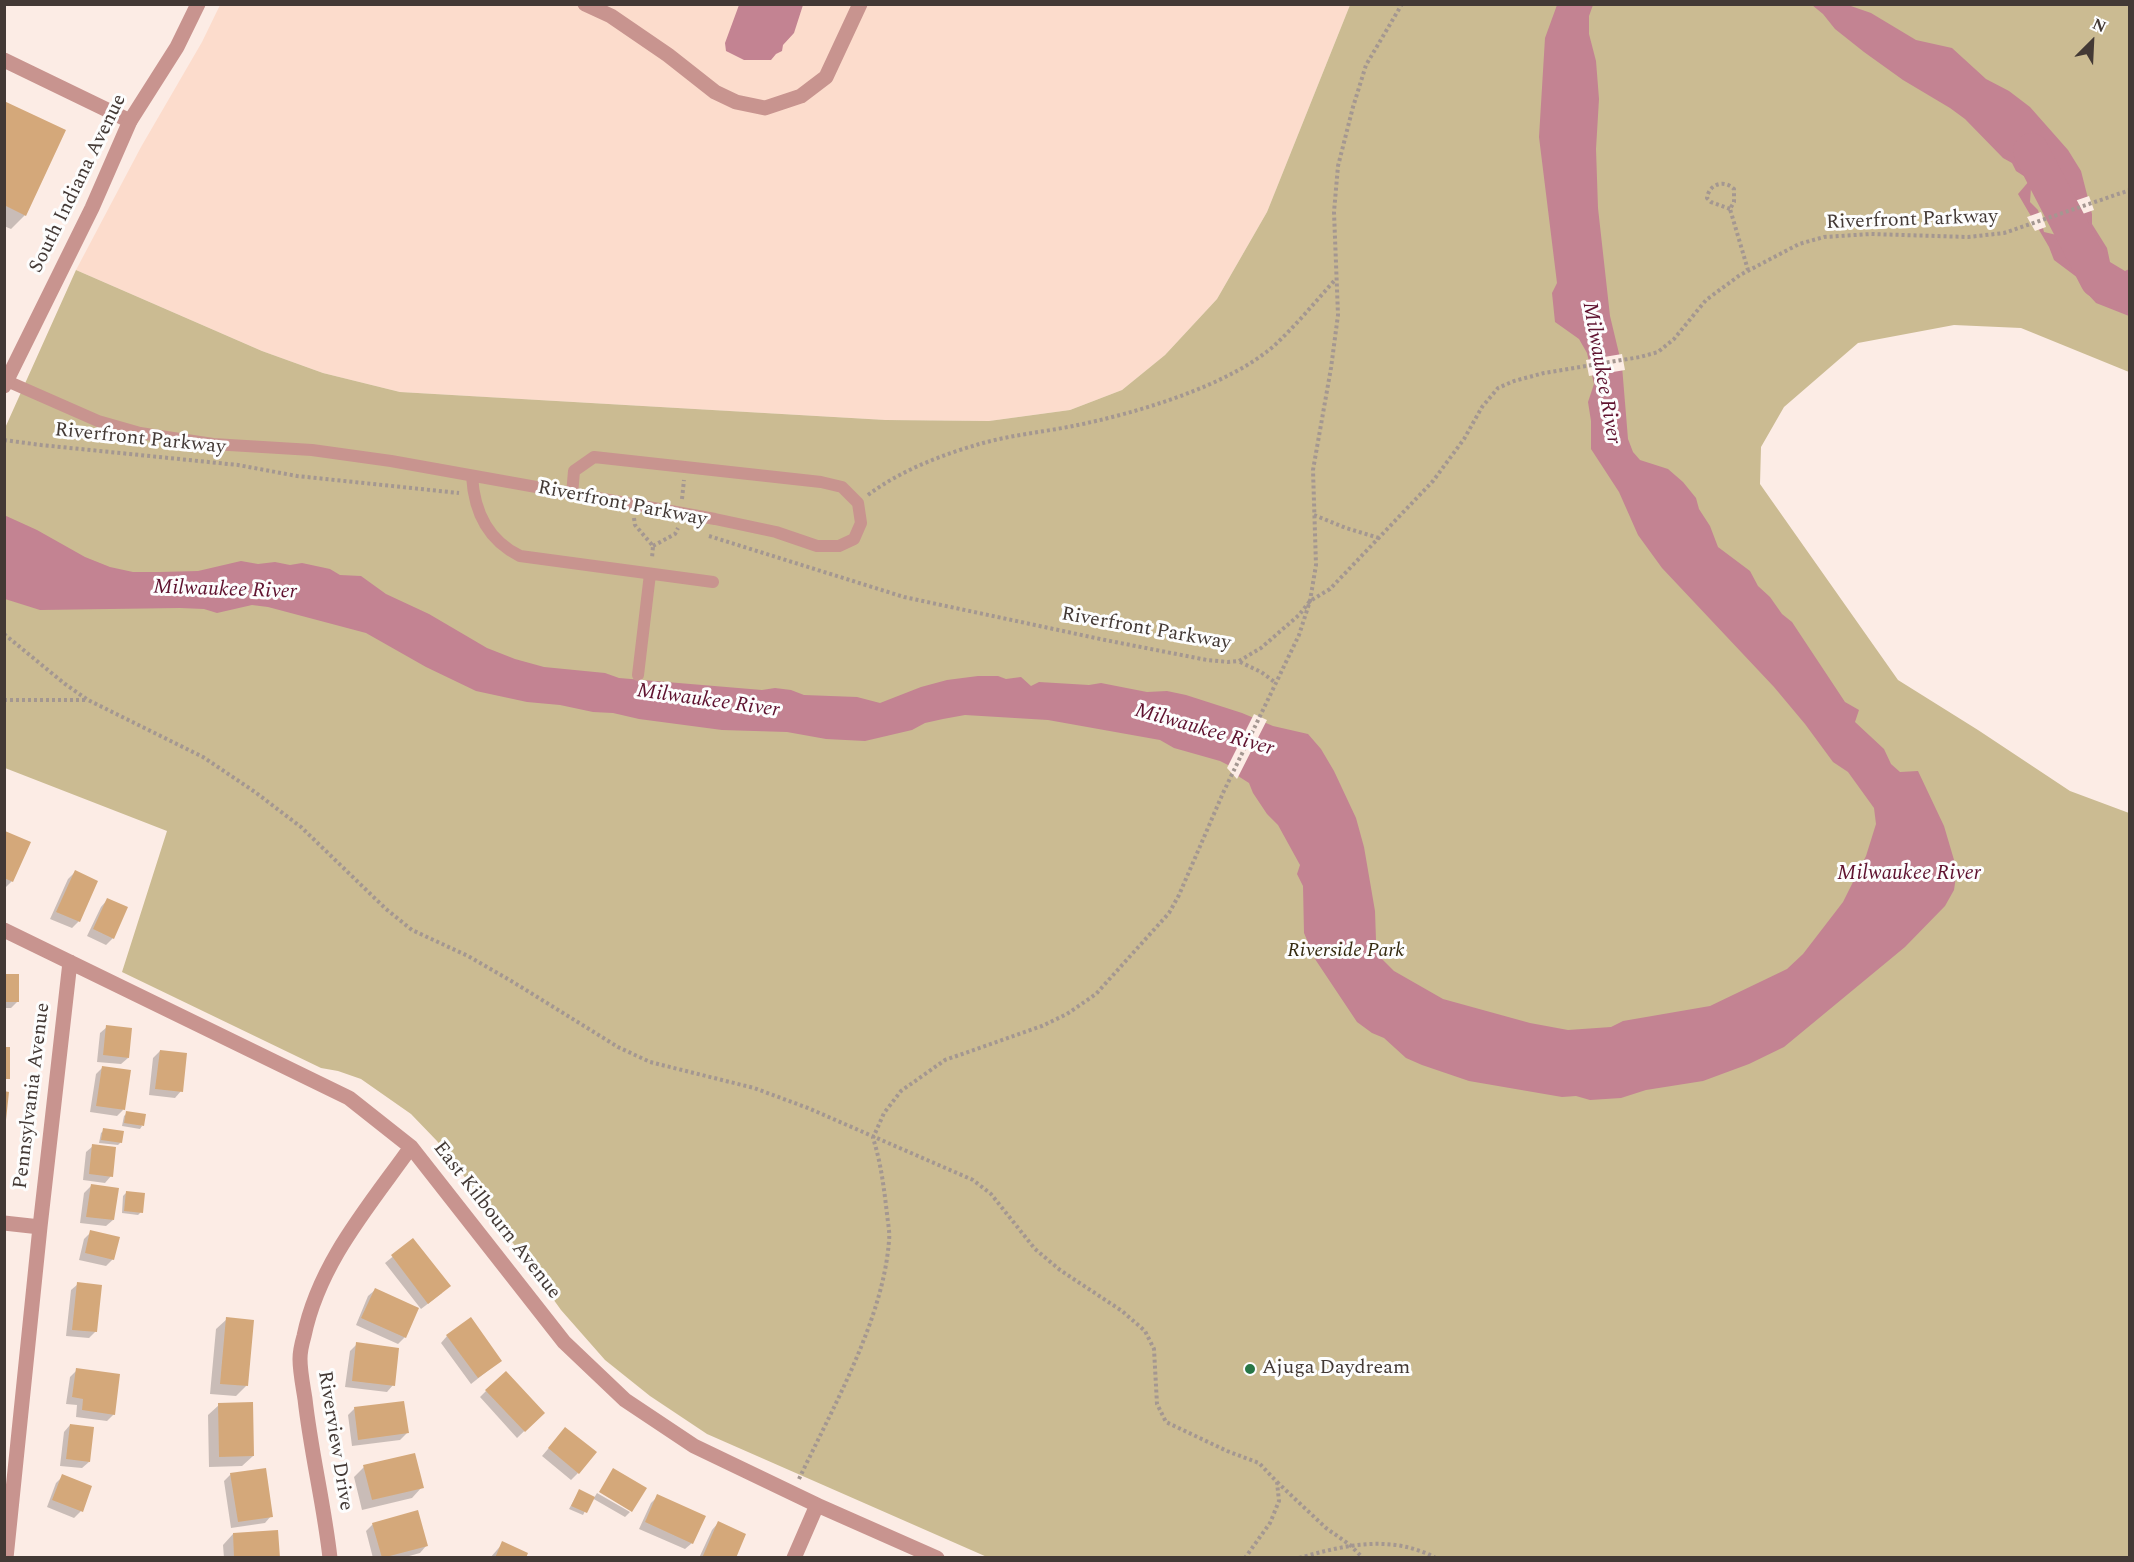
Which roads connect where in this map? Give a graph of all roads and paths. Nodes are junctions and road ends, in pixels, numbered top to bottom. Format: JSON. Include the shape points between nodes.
{"nodes":[{"id":1,"x":198,"y":4,"type":"edge"},
{"id":2,"x":585,"y":4,"type":"edge"},
{"id":3,"x":860,"y":4,"type":"edge"},
{"id":4,"x":1402,"y":4,"type":"edge"},
{"id":5,"x":4,"y":60,"type":"edge"},
{"id":6,"x":130,"y":121,"type":"junction"},
{"id":7,"x":2130,"y":190,"type":"edge"},
{"id":8,"x":1730,"y":209,"type":"junction"},
{"id":9,"x":1748,"y":270,"type":"junction"},
{"id":10,"x":1336,"y":279,"type":"junction"},
{"id":11,"x":6,"y":383,"type":"edge"},
{"id":12,"x":4,"y":440,"type":"edge"},
{"id":13,"x":472,"y":476,"type":"junction"},
{"id":14,"x":473,"y":495,"type":"junction"},
{"id":15,"x":572,"y":495,"type":"junction"},
{"id":16,"x":858,"y":503,"type":"junction"},
{"id":17,"x":1314,"y":515,"type":"junction"},
{"id":18,"x":624,"y":518,"type":"dead end"},
{"id":19,"x":645,"y":521,"type":"dead end"},
{"id":20,"x":668,"y":525,"type":"dead end"},
{"id":21,"x":686,"y":528,"type":"dead end"},
{"id":22,"x":707,"y":535,"type":"dead end"},
{"id":23,"x":1379,"y":538,"type":"junction"},
{"id":24,"x":650,"y":574,"type":"junction"},
{"id":25,"x":713,"y":582,"type":"dead end"},
{"id":26,"x":1310,"y":601,"type":"junction"},
{"id":27,"x":4,"y":634,"type":"edge"},
{"id":28,"x":1239,"y":661,"type":"junction"},
{"id":29,"x":638,"y":675,"type":"dead end"},
{"id":30,"x":1276,"y":683,"type":"junction"},
{"id":31,"x":4,"y":700,"type":"edge"},
{"id":32,"x":88,"y":700,"type":"junction"},
{"id":33,"x":4,"y":930,"type":"edge"},
{"id":34,"x":70,"y":962,"type":"junction"},
{"id":35,"x":873,"y":1138,"type":"junction"},
{"id":36,"x":411,"y":1147,"type":"junction"},
{"id":37,"x":4,"y":1223,"type":"edge"},
{"id":38,"x":39,"y":1227,"type":"junction"},
{"id":39,"x":1277,"y":1482,"type":"junction"},
{"id":40,"x":793,"y":1494,"type":"junction"},
{"id":41,"x":817,"y":1505,"type":"junction"},
{"id":42,"x":1350,"y":1545,"type":"junction"},
{"id":43,"x":6,"y":1557,"type":"edge"},
{"id":44,"x":330,"y":1557,"type":"edge"},
{"id":45,"x":794,"y":1557,"type":"edge"},
{"id":46,"x":937,"y":1557,"type":"edge"},
{"id":47,"x":1245,"y":1557,"type":"edge"},
{"id":48,"x":1299,"y":1557,"type":"edge"},
{"id":49,"x":1364,"y":1557,"type":"edge"},
{"id":50,"x":1436,"y":1557,"type":"edge"}],
"edges":[{"from":1,"to":6,"type":"street","name":"South Indiana Avenue","via":[[177,47]]},
{"from":2,"to":3,"type":"street","via":[[611,16],[715,92],[736,102],[765,108],[801,96],[826,77]]},
{"from":4,"to":10,"type":"path","via":[[1366,65],[1338,166],[1334,212]]},
{"from":5,"to":6,"type":"street"},
{"from":6,"to":11,"type":"street","name":"South Indiana Avenue"},
{"from":7,"to":9,"type":"path","name":"Riverfront Parkway","via":[[2004,233],[1968,237],[1824,237],[1798,244]]},
{"from":8,"to":8,"type":"path","via":[[1734,189],[1729,184],[1714,186],[1707,198]]},
{"from":8,"to":9,"type":"path"},
{"from":9,"to":23,"type":"path","name":"Riverfront Parkway","via":[[1706,300],[1658,352],[1544,373],[1498,388],[1433,481]]},
{"from":10,"to":16,"type":"path","via":[[1276,344],[1247,365],[1142,410],[938,458],[884,483]]},
{"from":10,"to":17,"type":"path","via":[[1338,315],[1313,470]]},
{"from":11,"to":13,"type":"lane","via":[[98,421],[140,433],[213,444],[312,450]]},
{"from":12,"to":14,"type":"path","name":"Riverfront Parkway"},
{"from":13,"to":14,"type":"lane"},
{"from":13,"to":15,"type":"lane"},
{"from":14,"to":24,"type":"lane","via":[[486,528],[507,550],[520,556]]},
{"from":15,"to":16,"type":"lane","via":[[574,471],[594,457],[821,482],[842,487]]},
{"from":15,"to":16,"type":"lane","via":[[715,519],[776,532],[817,546],[838,546],[854,539],[861,524]]},
{"from":17,"to":23,"type":"path"},
{"from":17,"to":26,"type":"path","via":[[1316,565]]},
{"from":18,"to":19,"type":"path","name":"Riverfront Parkway"},
{"from":20,"to":21,"type":"path","name":"Riverfront Parkway"},
{"from":22,"to":28,"type":"path","name":"Riverfront Parkway","via":[[904,597],[1206,660]]},
{"from":23,"to":26,"type":"path","name":"Riverfront Parkway","via":[[1330,589]]},
{"from":24,"to":25,"type":"lane"},
{"from":24,"to":29,"type":"lane"},
{"from":26,"to":28,"type":"path","name":"Riverfront Parkway","via":[[1261,648]]},
{"from":26,"to":30,"type":"path"},
{"from":27,"to":32,"type":"path"},
{"from":28,"to":30,"type":"path"},
{"from":30,"to":35,"type":"path","via":[[1169,913],[1096,994],[1067,1014],[945,1060],[922,1074],[901,1091],[884,1113]]},
{"from":31,"to":32,"type":"path"},
{"from":32,"to":35,"type":"path","via":[[203,757],[301,827],[412,930],[504,976],[618,1047],[650,1062],[754,1088]]},
{"from":33,"to":34,"type":"street","name":"East Kilbourn Avenue"},
{"from":34,"to":36,"type":"street","name":"East Kilbourn Avenue","via":[[349,1098]]},
{"from":34,"to":38,"type":"street","name":"Pennsylvania Avenue"},
{"from":35,"to":39,"type":"path","via":[[973,1180],[992,1194],[1035,1249],[1145,1331],[1154,1349],[1157,1404],[1166,1422],[1259,1463]]},
{"from":35,"to":40,"type":"path","via":[[885,1194],[889,1240],[881,1293],[862,1344]]},
{"from":36,"to":40,"type":"street","name":"East Kilbourn Avenue","via":[[564,1342],[625,1400],[694,1446]]},
{"from":36,"to":44,"type":"street","name":"Riverview Drive","via":[[335,1255],[307,1321],[300,1358],[309,1439]]},
{"from":37,"to":38,"type":"street"},
{"from":38,"to":43,"type":"street","name":"Pennsylvania Avenue"},
{"from":39,"to":42,"type":"path"},
{"from":39,"to":47,"type":"path","via":[[1279,1502],[1270,1523]]},
{"from":40,"to":41,"type":"street","name":"East Kilbourn Avenue"},
{"from":41,"to":45,"type":"street"},
{"from":41,"to":46,"type":"street","name":"East Kilbourn Avenue"},
{"from":42,"to":48,"type":"path"},
{"from":42,"to":49,"type":"path"},
{"from":42,"to":50,"type":"path","via":[[1393,1543]]}]}
